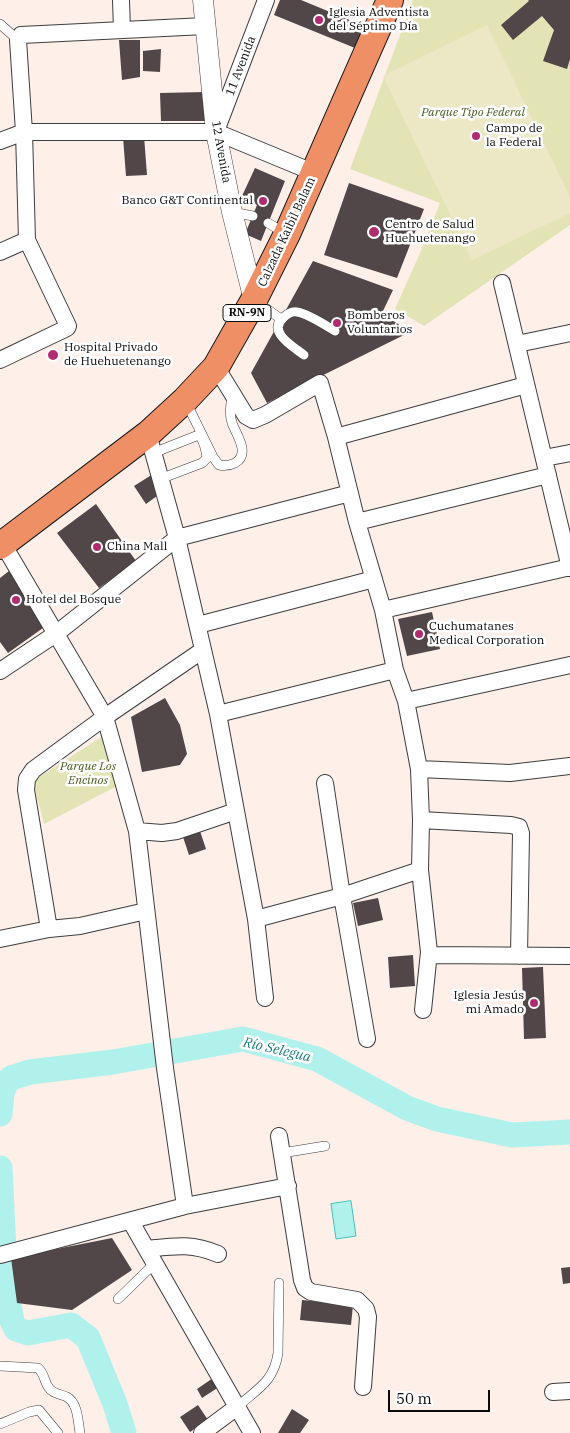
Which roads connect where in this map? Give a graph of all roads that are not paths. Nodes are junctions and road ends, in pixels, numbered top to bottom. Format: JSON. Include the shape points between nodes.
{"nodes":[{"id":1,"x":120,"y":0,"type":"edge"},
{"id":2,"x":203,"y":0,"type":"edge"},
{"id":3,"x":266,"y":0,"type":"edge"},
{"id":4,"x":390,"y":0,"type":"edge"},
{"id":5,"x":0,"y":24,"type":"edge"},
{"id":6,"x":205,"y":26,"type":"junction"},
{"id":7,"x":122,"y":30,"type":"junction"},
{"id":8,"x":18,"y":40,"type":"junction"},
{"id":9,"x":24,"y":132,"type":"junction"},
{"id":10,"x":216,"y":132,"type":"junction"},
{"id":11,"x":0,"y":141,"type":"edge"},
{"id":12,"x":315,"y":173,"type":"junction"},
{"id":13,"x":232,"y":212,"type":"junction"},
{"id":14,"x":252,"y":216,"type":"dead end"},
{"id":15,"x":27,"y":240,"type":"junction"},
{"id":16,"x":0,"y":252,"type":"edge"},
{"id":17,"x":502,"y":283,"type":"dead end"},
{"id":18,"x":254,"y":300,"type":"junction"},
{"id":19,"x":281,"y":320,"type":"junction"},
{"id":20,"x":336,"y":331,"type":"dead end"},
{"id":21,"x":570,"y":333,"type":"edge"},
{"id":22,"x":517,"y":344,"type":"junction"},
{"id":23,"x":304,"y":355,"type":"dead end"},
{"id":24,"x":0,"y":360,"type":"edge"},
{"id":25,"x":216,"y":367,"type":"junction"},
{"id":26,"x":526,"y":385,"type":"junction"},
{"id":27,"x":233,"y":394,"type":"junction"},
{"id":28,"x":185,"y":400,"type":"junction"},
{"id":29,"x":336,"y":437,"type":"junction"},
{"id":30,"x":150,"y":443,"type":"junction"},
{"id":31,"x":570,"y":453,"type":"edge"},
{"id":32,"x":544,"y":458,"type":"junction"},
{"id":33,"x":548,"y":475,"type":"junction"},
{"id":34,"x":160,"y":479,"type":"junction"},
{"id":35,"x":350,"y":493,"type":"junction"},
{"id":36,"x":356,"y":522,"type":"junction"},
{"id":37,"x":177,"y":538,"type":"junction"},
{"id":38,"x":2,"y":545,"type":"edge"},
{"id":39,"x":570,"y":568,"type":"edge"},
{"id":40,"x":374,"y":579,"type":"junction"},
{"id":41,"x":383,"y":610,"type":"junction"},
{"id":42,"x":198,"y":625,"type":"junction"},
{"id":43,"x":57,"y":633,"type":"junction"},
{"id":44,"x":202,"y":650,"type":"junction"},
{"id":45,"x":570,"y":665,"type":"edge"},
{"id":46,"x":395,"y":670,"type":"junction"},
{"id":47,"x":0,"y":671,"type":"edge"},
{"id":48,"x":406,"y":700,"type":"junction"},
{"id":49,"x":218,"y":714,"type":"junction"},
{"id":50,"x":106,"y":717,"type":"junction"},
{"id":51,"x":570,"y":766,"type":"edge"},
{"id":52,"x":419,"y":768,"type":"junction"},
{"id":53,"x":325,"y":783,"type":"dead end"},
{"id":54,"x":236,"y":811,"type":"junction"},
{"id":55,"x":421,"y":820,"type":"junction"},
{"id":56,"x":137,"y":831,"type":"junction"},
{"id":57,"x":420,"y":870,"type":"junction"},
{"id":58,"x":342,"y":896,"type":"junction"},
{"id":59,"x":146,"y":911,"type":"junction"},
{"id":60,"x":256,"y":919,"type":"junction"},
{"id":61,"x":49,"y":929,"type":"junction"},
{"id":62,"x":0,"y":939,"type":"edge"},
{"id":63,"x":429,"y":952,"type":"junction"},
{"id":64,"x":519,"y":956,"type":"junction"},
{"id":65,"x":570,"y":956,"type":"edge"},
{"id":66,"x":265,"y":998,"type":"dead end"},
{"id":67,"x":422,"y":1010,"type":"dead end"},
{"id":68,"x":367,"y":1039,"type":"dead end"},
{"id":69,"x":279,"y":1136,"type":"dead end"},
{"id":70,"x":325,"y":1146,"type":"dead end"},
{"id":71,"x":282,"y":1153,"type":"junction"},
{"id":72,"x":288,"y":1186,"type":"junction"},
{"id":73,"x":185,"y":1206,"type":"junction"},
{"id":74,"x":131,"y":1222,"type":"junction"},
{"id":75,"x":218,"y":1254,"type":"dead end"},
{"id":76,"x":0,"y":1255,"type":"edge"},
{"id":77,"x":151,"y":1256,"type":"junction"},
{"id":78,"x":278,"y":1283,"type":"dead end"},
{"id":79,"x":118,"y":1299,"type":"dead end"},
{"id":80,"x":0,"y":1366,"type":"edge"},
{"id":81,"x":363,"y":1387,"type":"dead end"},
{"id":82,"x":570,"y":1391,"type":"edge"},
{"id":83,"x":553,"y":1392,"type":"dead end"},
{"id":84,"x":237,"y":1407,"type":"junction"},
{"id":85,"x":0,"y":1424,"type":"edge"},
{"id":86,"x":58,"y":1433,"type":"edge"},
{"id":87,"x":80,"y":1433,"type":"edge"},
{"id":88,"x":202,"y":1433,"type":"edge"},
{"id":89,"x":252,"y":1433,"type":"edge"}],
"edges":[{"from":1,"to":7,"type":"street"},
{"from":2,"to":6,"type":"street","name":"12 Avenida"},
{"from":3,"to":10,"type":"street","name":"11 Avenida"},
{"from":4,"to":12,"type":"main road","name":"Calzada Kaibil Balam","number":"RN-9N"},
{"from":5,"to":8,"type":"lane"},
{"from":6,"to":7,"type":"street"},
{"from":6,"to":10,"type":"street","name":"12 Avenida"},
{"from":7,"to":8,"type":"street","via":[[21,35]]},
{"from":8,"to":9,"type":"street"},
{"from":9,"to":10,"type":"street"},
{"from":9,"to":11,"type":"street"},
{"from":9,"to":15,"type":"street"},
{"from":10,"to":12,"type":"street"},
{"from":10,"to":13,"type":"street","name":"12 Avenida"},
{"from":12,"to":18,"type":"main road","name":"Calzada Kaibil Balam","number":"RN-9N","via":[[278,228]]},
{"from":13,"to":14,"type":"lane"},
{"from":13,"to":18,"type":"street","name":"12 Avenida"},
{"from":15,"to":16,"type":"street"},
{"from":15,"to":24,"type":"street","via":[[68,327]]},
{"from":17,"to":22,"type":"street"},
{"from":18,"to":19,"type":"lane"},
{"from":18,"to":25,"type":"main road","name":"Calzada Kaibil Balam","number":"RN-9N"},
{"from":19,"to":20,"type":"lane","via":[[290,312],[297,312]]},
{"from":19,"to":23,"type":"lane","via":[[279,332]]},
{"from":21,"to":22,"type":"street"},
{"from":22,"to":26,"type":"street"},
{"from":25,"to":27,"type":"street"},
{"from":25,"to":28,"type":"main road","name":"Calzada Kaibil Balam","number":"RN-9N"},
{"from":26,"to":29,"type":"street"},
{"from":26,"to":32,"type":"street"},
{"from":27,"to":28,"type":"lane","via":[[230,412],[243,451],[234,463],[223,466],[215,461]]},
{"from":27,"to":29,"type":"street","via":[[246,416],[253,420],[320,383]]},
{"from":28,"to":30,"type":"main road","name":"Calzada Kaibil Balam","number":"RN-9N"},
{"from":29,"to":35,"type":"street"},
{"from":30,"to":34,"type":"street"},
{"from":30,"to":34,"type":"lane","via":[[200,436],[206,451],[207,458],[202,463]]},
{"from":30,"to":38,"type":"main road","name":"Calzada Kaibil Balam","number":"RN-9N"},
{"from":31,"to":32,"type":"street"},
{"from":32,"to":33,"type":"street"},
{"from":33,"to":36,"type":"street"},
{"from":33,"to":39,"type":"street"},
{"from":34,"to":37,"type":"street"},
{"from":35,"to":36,"type":"street"},
{"from":35,"to":37,"type":"street"},
{"from":36,"to":40,"type":"street"},
{"from":37,"to":42,"type":"street"},
{"from":37,"to":43,"type":"street"},
{"from":38,"to":43,"type":"street"},
{"from":39,"to":41,"type":"street"},
{"from":40,"to":41,"type":"street"},
{"from":40,"to":42,"type":"street"},
{"from":41,"to":46,"type":"street"},
{"from":42,"to":44,"type":"street"},
{"from":43,"to":47,"type":"street"},
{"from":43,"to":50,"type":"street"},
{"from":44,"to":49,"type":"street"},
{"from":44,"to":50,"type":"street"},
{"from":45,"to":48,"type":"street"},
{"from":46,"to":48,"type":"street"},
{"from":46,"to":49,"type":"street"},
{"from":48,"to":52,"type":"street"},
{"from":49,"to":54,"type":"street"},
{"from":50,"to":56,"type":"street"},
{"from":50,"to":61,"type":"street","via":[[33,770],[27,779],[26,790]]},
{"from":51,"to":52,"type":"street","via":[[510,773]]},
{"from":52,"to":55,"type":"street"},
{"from":53,"to":58,"type":"street"},
{"from":54,"to":56,"type":"street","via":[[177,831]]},
{"from":54,"to":60,"type":"street"},
{"from":55,"to":57,"type":"street"},
{"from":55,"to":64,"type":"street","via":[[519,827]]},
{"from":56,"to":59,"type":"street"},
{"from":57,"to":58,"type":"street"},
{"from":57,"to":63,"type":"street"},
{"from":58,"to":60,"type":"street"},
{"from":58,"to":68,"type":"street"},
{"from":59,"to":61,"type":"street","via":[[80,926]]},
{"from":59,"to":73,"type":"street"},
{"from":60,"to":66,"type":"street"},
{"from":61,"to":62,"type":"street"},
{"from":63,"to":64,"type":"street"},
{"from":63,"to":67,"type":"street"},
{"from":64,"to":65,"type":"street"},
{"from":69,"to":71,"type":"street"},
{"from":70,"to":71,"type":"lane"},
{"from":71,"to":72,"type":"street"},
{"from":72,"to":73,"type":"street"},
{"from":72,"to":81,"type":"street","via":[[305,1288],[311,1292],[357,1300],[366,1309]]},
{"from":73,"to":74,"type":"street"},
{"from":74,"to":76,"type":"street"},
{"from":74,"to":77,"type":"street"},
{"from":75,"to":77,"type":"street","via":[[202,1247],[186,1246]]},
{"from":77,"to":79,"type":"lane"},
{"from":77,"to":84,"type":"street"},
{"from":78,"to":84,"type":"lane","via":[[277,1364],[271,1378]]},
{"from":80,"to":87,"type":"lane","via":[[38,1368],[48,1387],[74,1404]]},
{"from":82,"to":83,"type":"street"},
{"from":84,"to":88,"type":"street"},
{"from":84,"to":89,"type":"street"},
{"from":85,"to":86,"type":"lane","via":[[39,1410]]}]}
